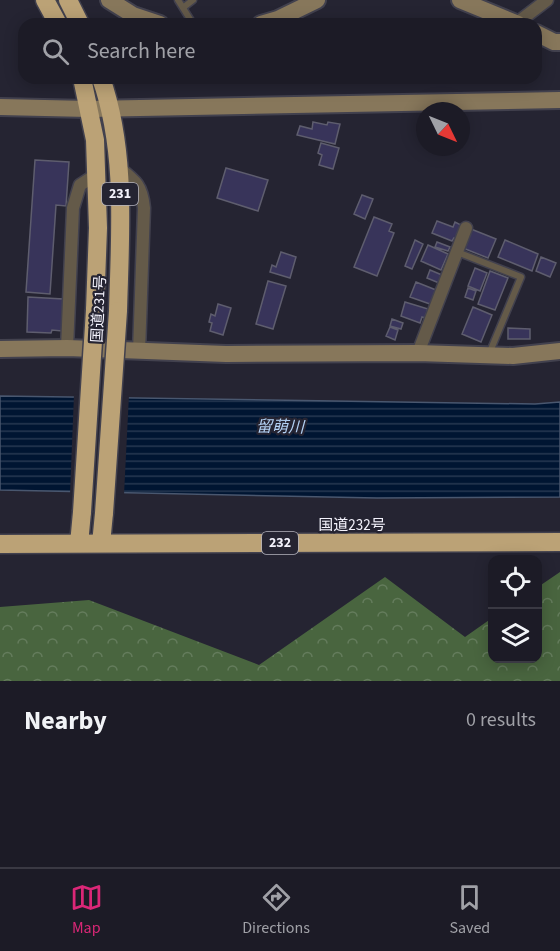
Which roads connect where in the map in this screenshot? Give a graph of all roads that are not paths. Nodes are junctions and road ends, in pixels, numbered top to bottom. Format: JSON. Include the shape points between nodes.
{"nodes":[{"id":1,"x":45,"y":0,"type":"edge"},
{"id":2,"x":68,"y":0,"type":"edge"},
{"id":3,"x":109,"y":0,"type":"edge"},
{"id":4,"x":178,"y":0,"type":"edge"},
{"id":5,"x":193,"y":0,"type":"edge"},
{"id":6,"x":317,"y":0,"type":"edge"},
{"id":7,"x":460,"y":0,"type":"edge"},
{"id":8,"x":546,"y":0,"type":"edge"},
{"id":9,"x":184,"y":7,"type":"junction"},
{"id":10,"x":55,"y":18,"type":"edge"},
{"id":11,"x":77,"y":18,"type":"edge"},
{"id":12,"x":142,"y":18,"type":"edge"},
{"id":13,"x":190,"y":18,"type":"edge"},
{"id":14,"x":280,"y":18,"type":"edge"},
{"id":15,"x":503,"y":18,"type":"edge"},
{"id":16,"x":524,"y":18,"type":"edge"},
{"id":17,"x":542,"y":36,"type":"edge"},
{"id":18,"x":560,"y":42,"type":"edge"},
{"id":19,"x":83,"y":84,"type":"edge"},
{"id":20,"x":103,"y":84,"type":"edge"},
{"id":21,"x":560,"y":100,"type":"edge"},
{"id":22,"x":0,"y":107,"type":"edge"},
{"id":23,"x":112,"y":107,"type":"junction"},
{"id":24,"x":89,"y":109,"type":"junction"},
{"id":25,"x":119,"y":168,"type":"junction"},
{"id":26,"x":97,"y":174,"type":"junction"},
{"id":27,"x":466,"y":228,"type":"dead end"},
{"id":28,"x":457,"y":252,"type":"junction"},
{"id":29,"x":67,"y":348,"type":"junction"},
{"id":30,"x":0,"y":349,"type":"edge"},
{"id":31,"x":140,"y":352,"type":"junction"},
{"id":32,"x":418,"y":353,"type":"junction"},
{"id":33,"x":559,"y":353,"type":"edge"},
{"id":34,"x":489,"y":355,"type":"junction"},
{"id":35,"x":560,"y":542,"type":"edge"},
{"id":36,"x":0,"y":544,"type":"edge"},
{"id":37,"x":79,"y":544,"type":"junction"},
{"id":38,"x":101,"y":544,"type":"junction"}],
"edges":[{"from":1,"to":10,"type":"highway"},
{"from":2,"to":11,"type":"highway"},
{"from":3,"to":12,"type":"street"},
{"from":4,"to":9,"type":"lane"},
{"from":5,"to":9,"type":"lane"},
{"from":6,"to":14,"type":"street"},
{"from":7,"to":15,"type":"street"},
{"from":8,"to":16,"type":"street"},
{"from":9,"to":13,"type":"lane"},
{"from":17,"to":18,"type":"street"},
{"from":19,"to":24,"type":"highway","name":"国道231号","number":"231"},
{"from":20,"to":23,"type":"highway","name":"国道231号","number":"231"},
{"from":21,"to":23,"type":"street"},
{"from":22,"to":24,"type":"street"},
{"from":23,"to":24,"type":"street"},
{"from":23,"to":25,"type":"highway","name":"国道231号","number":"231"},
{"from":24,"to":26,"type":"highway","name":"国道231号","number":"231"},
{"from":25,"to":31,"type":"street","via":[[142,191],[144,208]]},
{"from":25,"to":38,"type":"highway","name":"国道231号","number":"231","bridge":true,"via":[[118,311]]},
{"from":26,"to":29,"type":"street","via":[[80,185],[73,208]]},
{"from":26,"to":37,"type":"highway","name":"国道231号","number":"231","bridge":true,"via":[[95,310]]},
{"from":27,"to":28,"type":"street"},
{"from":28,"to":32,"type":"street"},
{"from":28,"to":34,"type":"lane","via":[[521,277]]},
{"from":29,"to":30,"type":"street"},
{"from":29,"to":31,"type":"street"},
{"from":31,"to":32,"type":"street"},
{"from":32,"to":34,"type":"street"},
{"from":33,"to":34,"type":"street"},
{"from":35,"to":38,"type":"highway","name":"国道232号","number":"232"},
{"from":36,"to":37,"type":"highway","name":"国道232号","number":"232"},
{"from":37,"to":38,"type":"highway","name":"国道232号","number":"232"}]}
